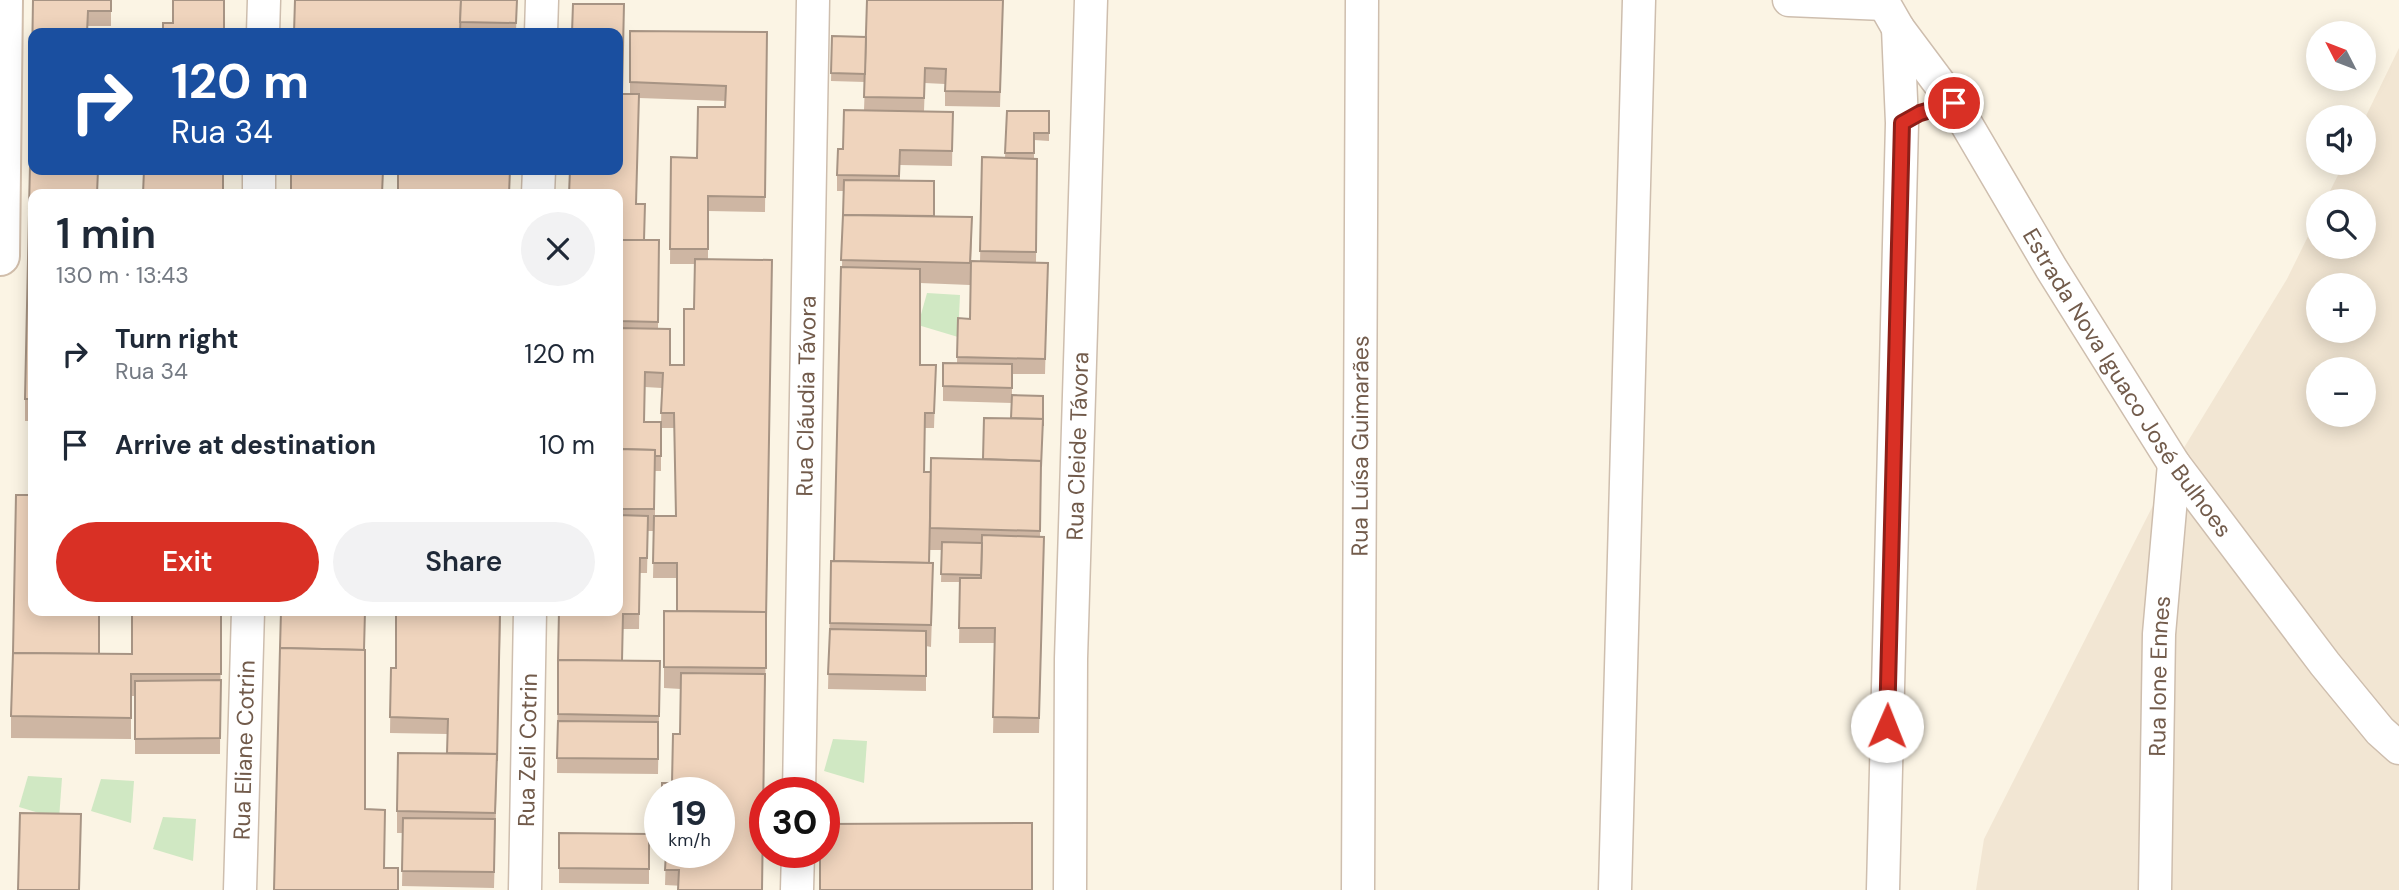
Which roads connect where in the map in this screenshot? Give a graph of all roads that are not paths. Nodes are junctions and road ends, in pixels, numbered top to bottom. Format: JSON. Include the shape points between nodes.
{"nodes":[{"id":1,"x":3,"y":0,"type":"edge"},
{"id":2,"x":264,"y":0,"type":"edge"},
{"id":3,"x":542,"y":0,"type":"edge"},
{"id":4,"x":813,"y":0,"type":"edge"},
{"id":5,"x":1091,"y":0,"type":"edge"},
{"id":6,"x":1362,"y":0,"type":"edge"},
{"id":7,"x":1639,"y":0,"type":"edge"},
{"id":8,"x":1789,"y":0,"type":"edge"},
{"id":9,"x":1888,"y":11,"type":"edge"},
{"id":10,"x":263,"y":28,"type":"edge"},
{"id":11,"x":541,"y":28,"type":"edge"},
{"id":12,"x":1954,"y":103,"type":"junction"},
{"id":13,"x":1902,"y":123,"type":"junction"},
{"id":14,"x":0,"y":256,"type":"edge"},
{"id":15,"x":2174,"y":464,"type":"junction"},
{"id":16,"x":248,"y":616,"type":"edge"},
{"id":17,"x":530,"y":616,"type":"edge"},
{"id":18,"x":2399,"y":748,"type":"edge"},
{"id":19,"x":799,"y":777,"type":"edge"},
{"id":20,"x":798,"y":868,"type":"edge"},
{"id":21,"x":240,"y":890,"type":"edge"},
{"id":22,"x":525,"y":890,"type":"edge"},
{"id":23,"x":797,"y":890,"type":"edge"},
{"id":24,"x":1070,"y":890,"type":"edge"},
{"id":25,"x":1358,"y":890,"type":"edge"},
{"id":26,"x":1615,"y":890,"type":"edge"},
{"id":27,"x":1883,"y":890,"type":"edge"},
{"id":28,"x":2155,"y":890,"type":"edge"}],
"edges":[{"from":1,"to":14,"type":"main road"},
{"from":2,"to":10,"type":"street"},
{"from":3,"to":11,"type":"street"},
{"from":4,"to":19,"type":"street","name":"Rua Cláudia Távora"},
{"from":5,"to":24,"type":"street","name":"Rua Cleide Távora","via":[[1071,659]]},
{"from":6,"to":25,"type":"street","name":"Rua Luísa Guimarães"},
{"from":7,"to":26,"type":"street"},
{"from":8,"to":9,"type":"street"},
{"from":9,"to":12,"type":"street","name":"Estrada Nova Iguaco José Bulhoes"},
{"from":9,"to":13,"type":"street"},
{"from":12,"to":13,"type":"street"},
{"from":12,"to":15,"type":"street","name":"Estrada Nova Iguaco José Bulhoes"},
{"from":13,"to":27,"type":"street"},
{"from":15,"to":18,"type":"street","name":"Estrada Nova Iguaco José Bulhoes","via":[[2325,664]]},
{"from":15,"to":28,"type":"street","name":"Rua Ione Ennes","via":[[2159,634]]},
{"from":16,"to":21,"type":"street","name":"Rua Eliane Cotrin"},
{"from":17,"to":22,"type":"street","name":"Rua Zeli Cotrin"},
{"from":20,"to":23,"type":"street"}]}
